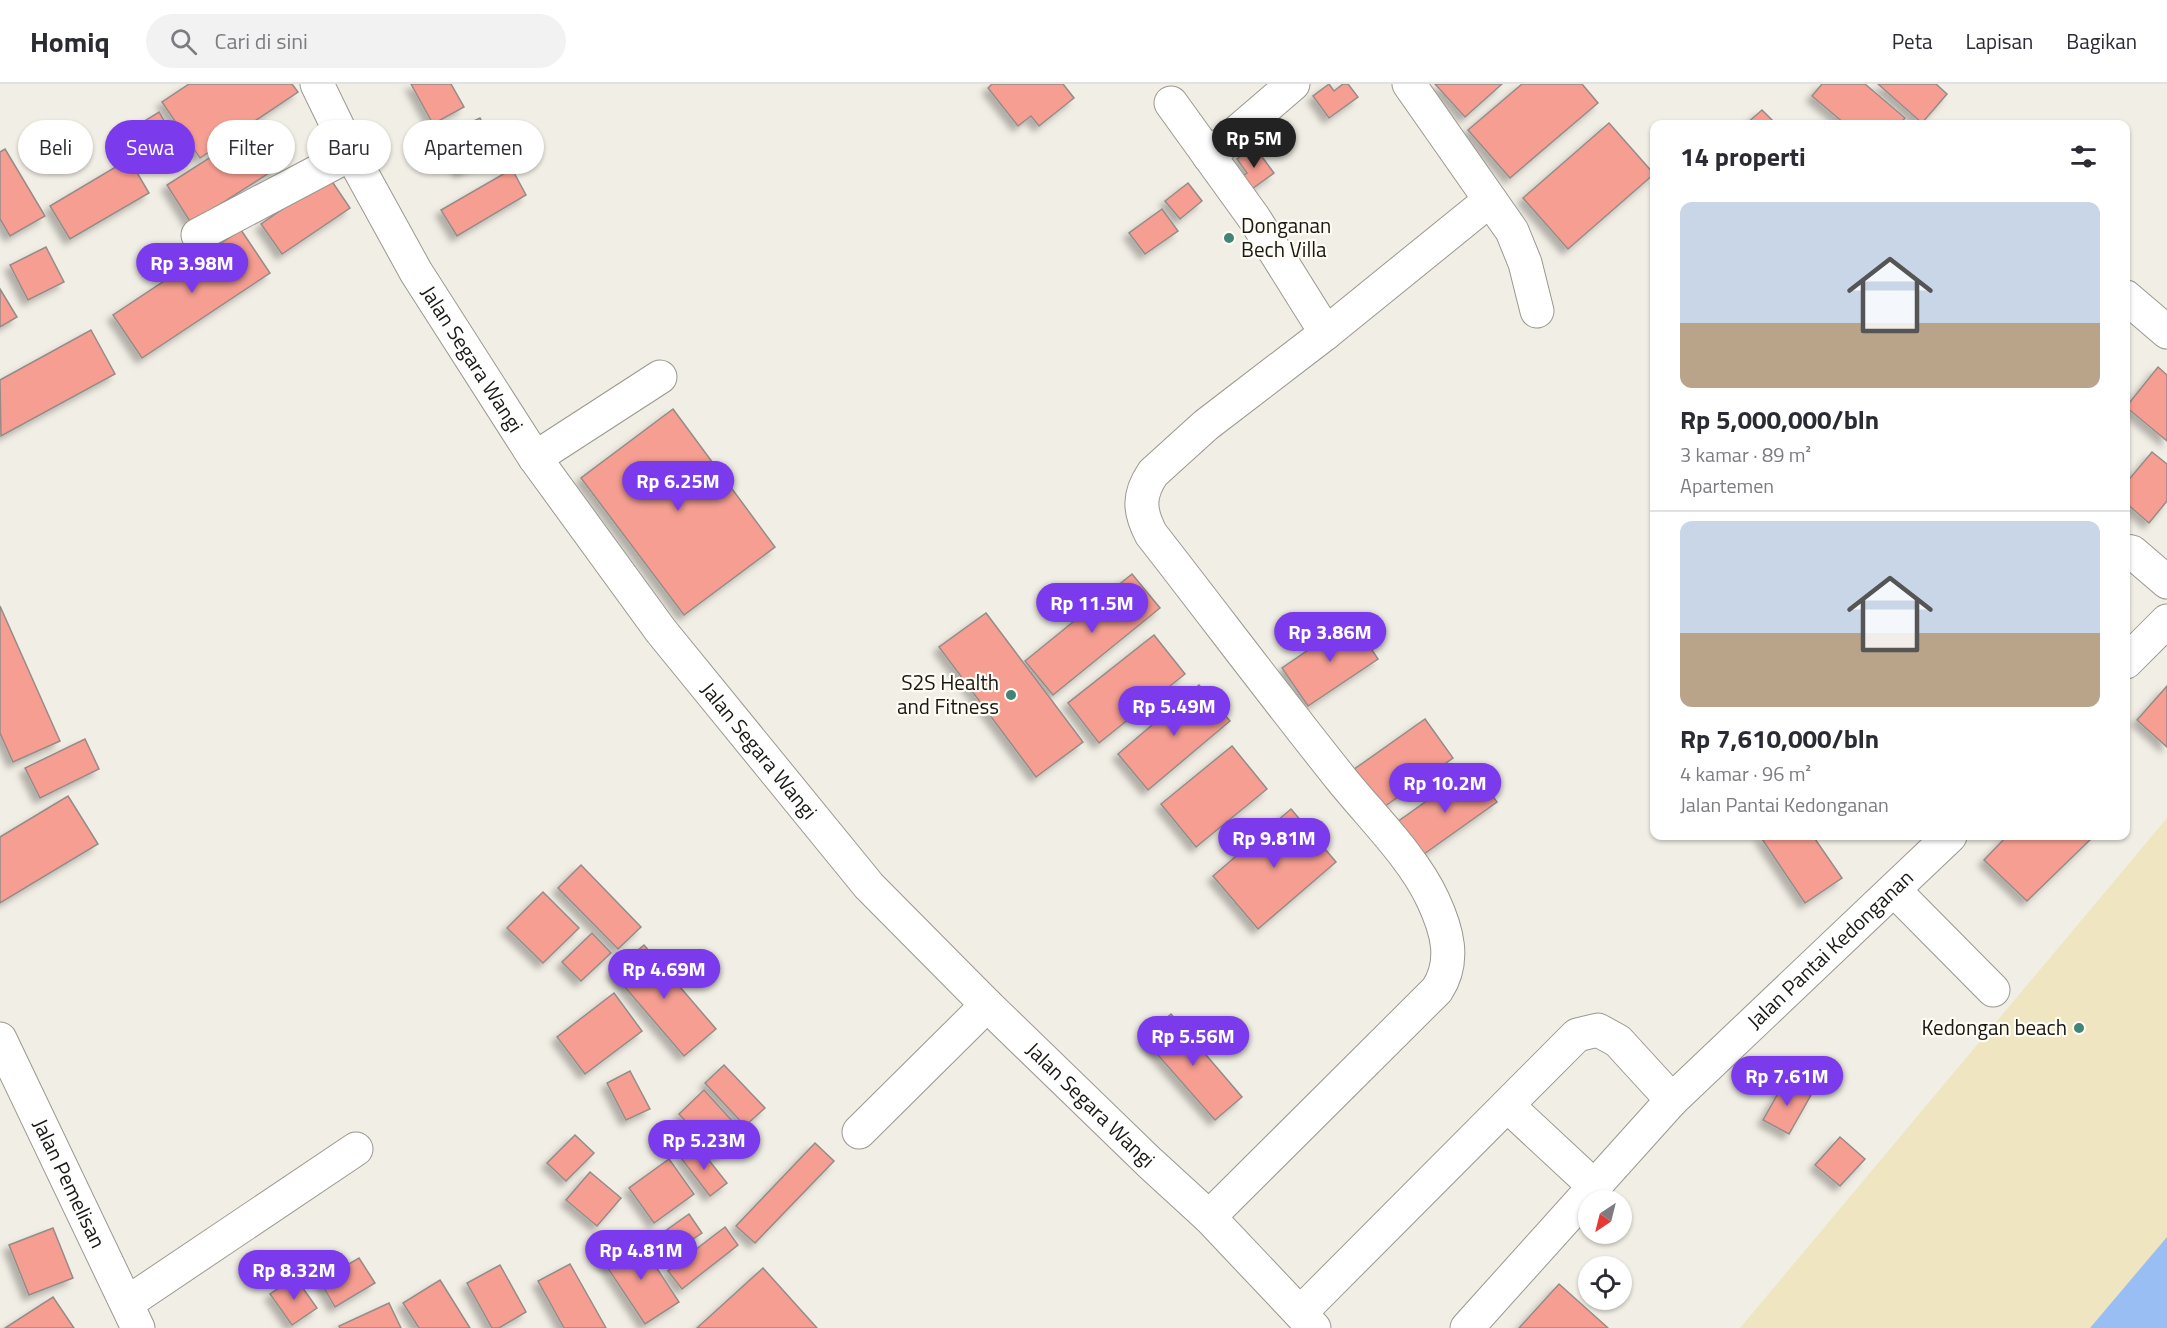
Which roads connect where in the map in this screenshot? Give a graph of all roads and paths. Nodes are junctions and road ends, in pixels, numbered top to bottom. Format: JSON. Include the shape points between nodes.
{"nodes":[{"id":1,"x":317,"y":84,"type":"edge"},
{"id":2,"x":1293,"y":84,"type":"edge"},
{"id":3,"x":1409,"y":84,"type":"edge"},
{"id":4,"x":1170,"y":103,"type":"dead end"},
{"id":5,"x":334,"y":120,"type":"edge"},
{"id":6,"x":1209,"y":156,"type":"junction"},
{"id":7,"x":313,"y":174,"type":"edge"},
{"id":8,"x":362,"y":174,"type":"edge"},
{"id":9,"x":1490,"y":200,"type":"junction"},
{"id":10,"x":198,"y":235,"type":"dead end"},
{"id":11,"x":2130,"y":300,"type":"edge"},
{"id":12,"x":1537,"y":311,"type":"dead end"},
{"id":13,"x":2167,"y":332,"type":"edge"},
{"id":14,"x":1326,"y":333,"type":"junction"},
{"id":15,"x":660,"y":377,"type":"dead end"},
{"id":16,"x":535,"y":458,"type":"junction"},
{"id":17,"x":2130,"y":551,"type":"edge"},
{"id":18,"x":2167,"y":582,"type":"edge"},
{"id":19,"x":2167,"y":621,"type":"edge"},
{"id":20,"x":2130,"y":655,"type":"edge"},
{"id":21,"x":1946,"y":840,"type":"edge"},
{"id":22,"x":1894,"y":890,"type":"junction"},
{"id":23,"x":1993,"y":990,"type":"dead end"},
{"id":24,"x":987,"y":1005,"type":"junction"},
{"id":25,"x":0,"y":1039,"type":"edge"},
{"id":26,"x":1672,"y":1100,"type":"junction"},
{"id":27,"x":1508,"y":1106,"type":"junction"},
{"id":28,"x":859,"y":1132,"type":"dead end"},
{"id":29,"x":356,"y":1149,"type":"dead end"},
{"id":30,"x":1594,"y":1186,"type":"junction"},
{"id":31,"x":1209,"y":1217,"type":"junction"},
{"id":32,"x":133,"y":1316,"type":"edge"},
{"id":33,"x":1307,"y":1321,"type":"edge"},
{"id":34,"x":1467,"y":1328,"type":"edge"}],
"edges":[{"from":1,"to":5,"type":"street","name":"Jalan Segara Wangi"},
{"from":2,"to":6,"type":"street"},
{"from":3,"to":9,"type":"street"},
{"from":4,"to":6,"type":"street"},
{"from":6,"to":14,"type":"street","via":[[1254,218]]},
{"from":7,"to":10,"type":"street"},
{"from":8,"to":16,"type":"street","name":"Jalan Segara Wangi","via":[[416,272]]},
{"from":9,"to":12,"type":"street","via":[[1520,248]]},
{"from":9,"to":14,"type":"street"},
{"from":11,"to":13,"type":"street"},
{"from":14,"to":31,"type":"street","via":[[1165,460],[1147,482],[1141,513],[1151,534],[1412,866],[1444,927],[1449,962],[1437,990]]},
{"from":15,"to":16,"type":"street"},
{"from":16,"to":24,"type":"street","name":"Jalan Segara Wangi","via":[[661,631],[862,877]]},
{"from":17,"to":18,"type":"street"},
{"from":19,"to":20,"type":"street"},
{"from":21,"to":22,"type":"street","name":"Jalan Pantai Kedonganan"},
{"from":22,"to":23,"type":"street"},
{"from":22,"to":26,"type":"street","name":"Jalan Pantai Kedonganan"},
{"from":24,"to":28,"type":"street"},
{"from":24,"to":31,"type":"street","name":"Jalan Segara Wangi"},
{"from":25,"to":32,"type":"street","name":"Jalan Pemelisan"},
{"from":26,"to":27,"type":"street","via":[[1618,1041],[1598,1030],[1577,1035]]},
{"from":26,"to":30,"type":"street","name":"Jalan Pantai Kedonganan"},
{"from":27,"to":30,"type":"street"},
{"from":27,"to":33,"type":"street"},
{"from":29,"to":32,"type":"street"},
{"from":30,"to":34,"type":"street","name":"Jalan Pantai Kedonganan"},
{"from":31,"to":33,"type":"street","name":"Jalan Segara Wangi"}]}
